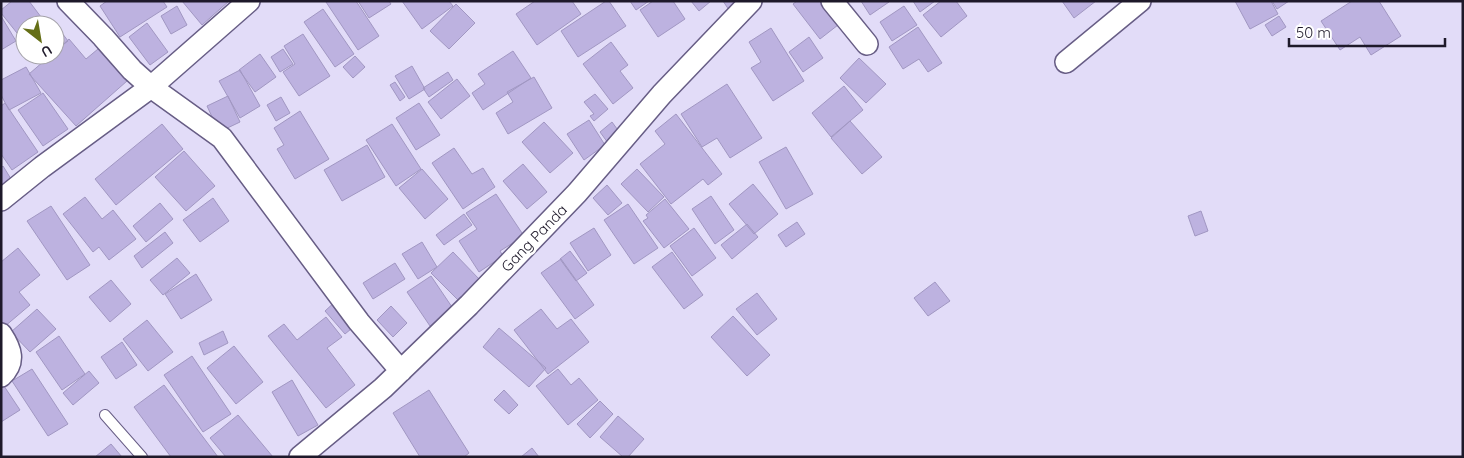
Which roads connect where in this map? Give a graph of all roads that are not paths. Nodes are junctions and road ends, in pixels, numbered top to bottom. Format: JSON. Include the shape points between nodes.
{"nodes":[{"id":1,"x":68,"y":1,"type":"edge"},
{"id":2,"x":249,"y":1,"type":"edge"},
{"id":3,"x":751,"y":1,"type":"edge"},
{"id":4,"x":832,"y":1,"type":"edge"},
{"id":5,"x":1140,"y":1,"type":"edge"},
{"id":6,"x":867,"y":44,"type":"dead end"},
{"id":7,"x":1066,"y":62,"type":"dead end"},
{"id":8,"x":151,"y":87,"type":"junction"},
{"id":9,"x":1,"y":200,"type":"edge"},
{"id":10,"x":1,"y":334,"type":"edge"},
{"id":11,"x":401,"y":371,"type":"junction"},
{"id":12,"x":1,"y":376,"type":"edge"},
{"id":13,"x":105,"y":415,"type":"dead end"},
{"id":14,"x":142,"y":457,"type":"edge"},
{"id":15,"x":300,"y":457,"type":"edge"}],
"edges":[{"from":1,"to":8,"type":"street"},
{"from":2,"to":8,"type":"street"},
{"from":3,"to":11,"type":"street","name":"Gang Panda","via":[[662,94],[577,192],[470,305]]},
{"from":4,"to":6,"type":"street"},
{"from":5,"to":7,"type":"street"},
{"from":8,"to":9,"type":"street"},
{"from":8,"to":11,"type":"street","via":[[222,138],[359,322]]},
{"from":10,"to":12,"type":"street","via":[[11,350],[10,363]]},
{"from":11,"to":15,"type":"street","name":"Gang Panda"},
{"from":13,"to":14,"type":"lane"}]}
